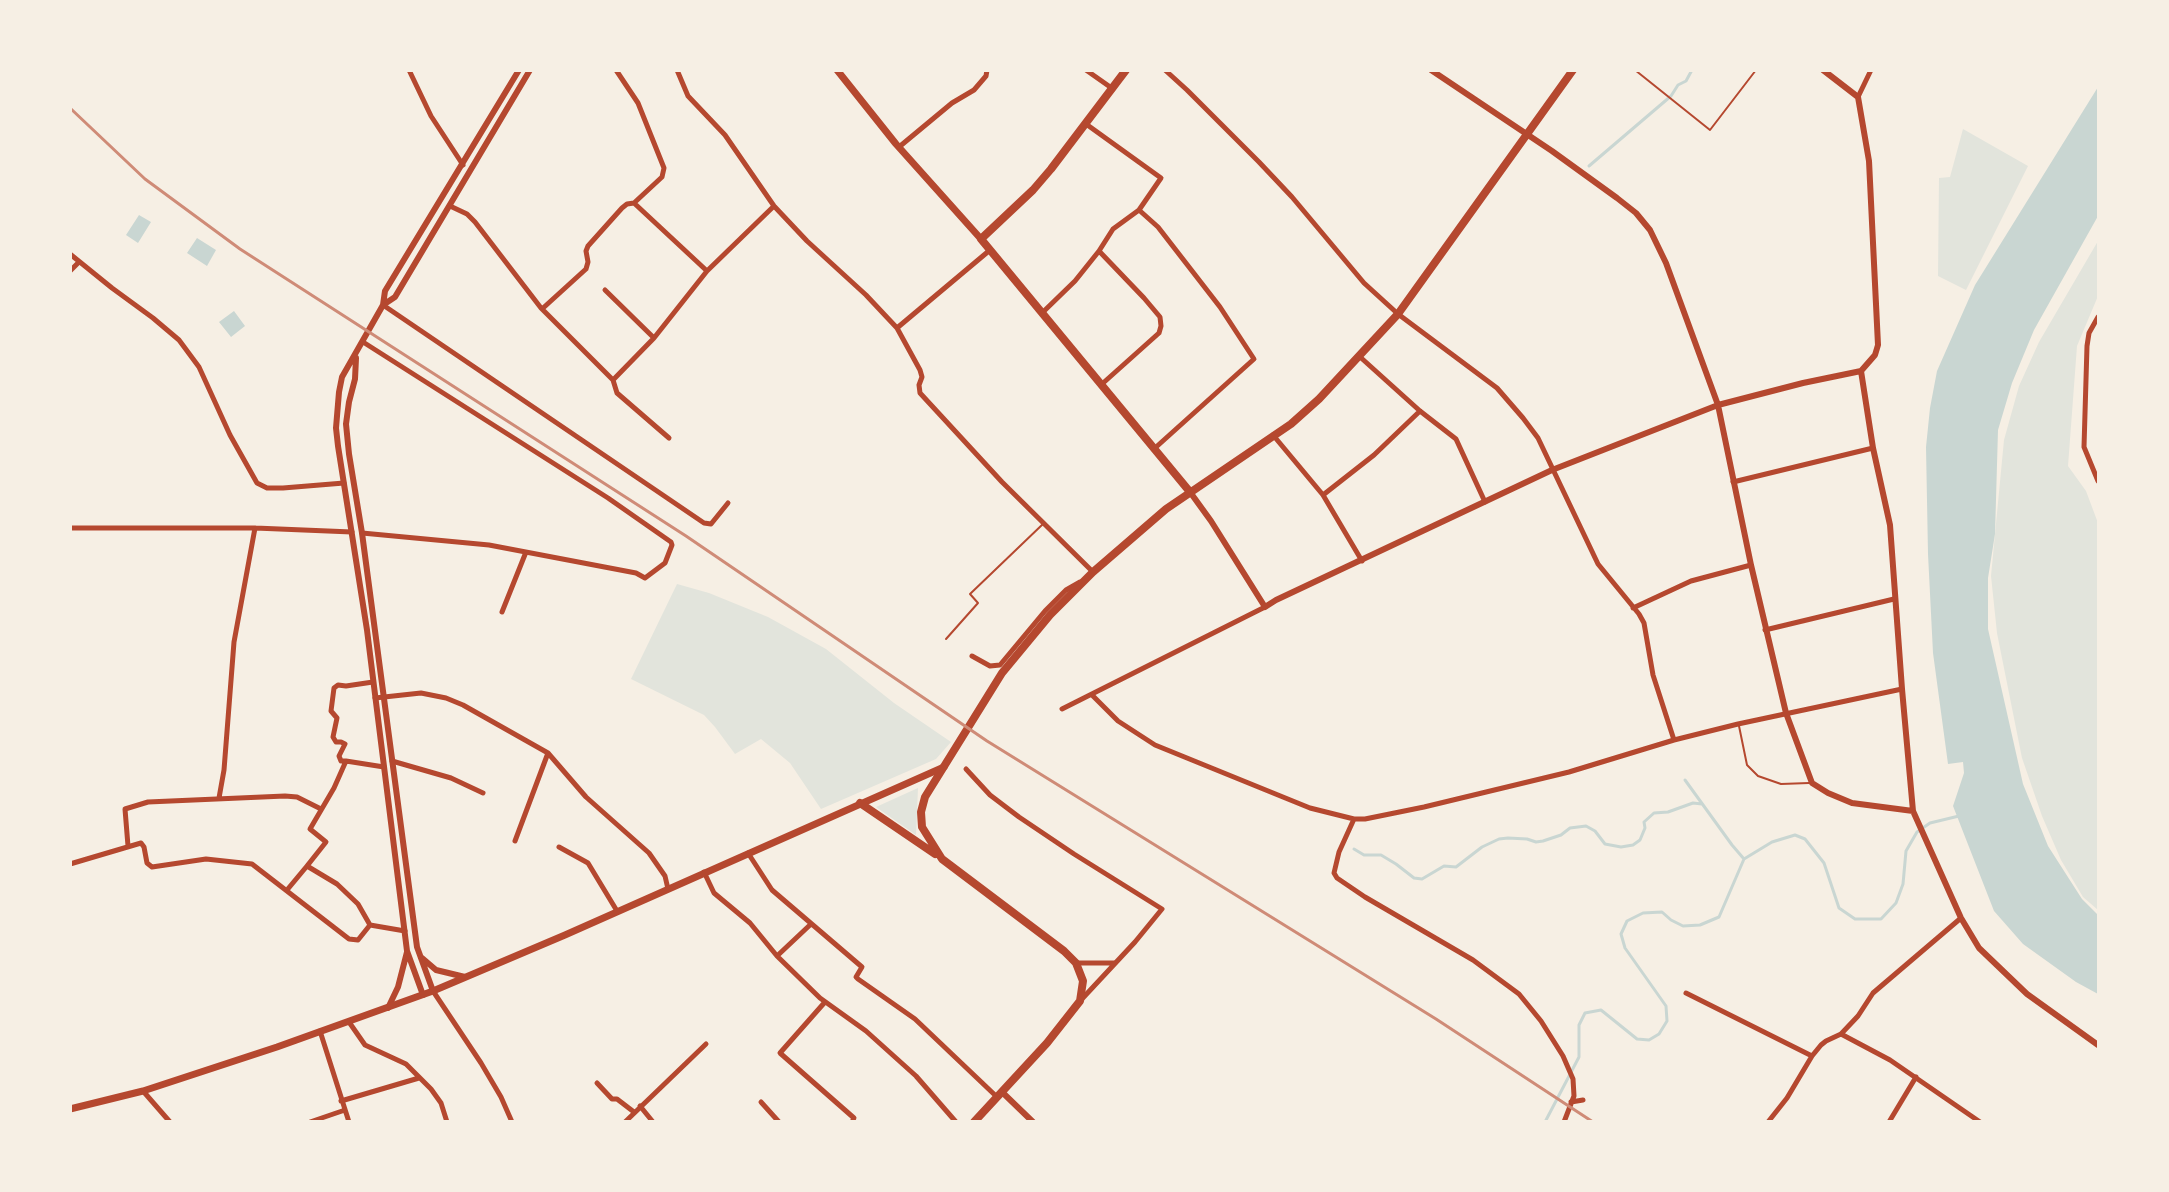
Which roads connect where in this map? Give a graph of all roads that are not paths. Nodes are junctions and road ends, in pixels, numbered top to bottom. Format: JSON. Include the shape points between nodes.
{"nodes":[{"id":1,"x":409,"y":70,"type":"edge"},
{"id":2,"x":519,"y":70,"type":"edge"},
{"id":3,"x":530,"y":70,"type":"edge"},
{"id":4,"x":616,"y":70,"type":"edge"},
{"id":5,"x":677,"y":70,"type":"edge"},
{"id":6,"x":837,"y":70,"type":"edge"},
{"id":7,"x":987,"y":70,"type":"edge"},
{"id":8,"x":1086,"y":70,"type":"edge"},
{"id":9,"x":1126,"y":70,"type":"edge"},
{"id":10,"x":1165,"y":70,"type":"edge"},
{"id":11,"x":1431,"y":70,"type":"edge"},
{"id":12,"x":1573,"y":70,"type":"edge"},
{"id":13,"x":1635,"y":70,"type":"edge"},
{"id":14,"x":1756,"y":70,"type":"edge"},
{"id":15,"x":1823,"y":70,"type":"edge"},
{"id":16,"x":1871,"y":70,"type":"edge"},
{"id":17,"x":1113,"y":89,"type":"junction"},
{"id":18,"x":1858,"y":97,"type":"junction"},
{"id":19,"x":1086,"y":124,"type":"junction"},
{"id":20,"x":1528,"y":135,"type":"junction"},
{"id":21,"x":899,"y":147,"type":"junction"},
{"id":22,"x":463,"y":165,"type":"junction"},
{"id":23,"x":472,"y":170,"type":"junction"},
{"id":24,"x":634,"y":203,"type":"junction"},
{"id":25,"x":450,"y":206,"type":"junction"},
{"id":26,"x":774,"y":206,"type":"junction"},
{"id":27,"x":1139,"y":210,"type":"junction"},
{"id":28,"x":981,"y":239,"type":"junction"},
{"id":29,"x":413,"y":245,"type":"junction"},
{"id":30,"x":423,"y":250,"type":"junction"},
{"id":31,"x":990,"y":250,"type":"junction"},
{"id":32,"x":1100,"y":251,"type":"junction"},
{"id":33,"x":70,"y":254,"type":"edge"},
{"id":34,"x":80,"y":262,"type":"junction"},
{"id":35,"x":70,"y":271,"type":"edge"},
{"id":36,"x":707,"y":271,"type":"junction"},
{"id":37,"x":605,"y":290,"type":"dead end"},
{"id":38,"x":383,"y":305,"type":"junction"},
{"id":39,"x":542,"y":309,"type":"junction"},
{"id":40,"x":1042,"y":313,"type":"junction"},
{"id":41,"x":1398,"y":314,"type":"junction"},
{"id":42,"x":2098,"y":317,"type":"edge"},
{"id":43,"x":897,"y":328,"type":"junction"},
{"id":44,"x":654,"y":338,"type":"junction"},
{"id":45,"x":363,"y":342,"type":"junction"},
{"id":46,"x":357,"y":354,"type":"junction"},
{"id":47,"x":1359,"y":356,"type":"junction"},
{"id":48,"x":1861,"y":371,"type":"junction"},
{"id":49,"x":613,"y":380,"type":"junction"},
{"id":50,"x":1102,"y":384,"type":"junction"},
{"id":51,"x":1718,"y":405,"type":"junction"},
{"id":52,"x":1420,"y":411,"type":"junction"},
{"id":53,"x":1273,"y":435,"type":"junction"},
{"id":54,"x":669,"y":438,"type":"dead end"},
{"id":55,"x":1155,"y":448,"type":"junction"},
{"id":56,"x":1874,"y":448,"type":"junction"},
{"id":57,"x":1552,"y":470,"type":"junction"},
{"id":58,"x":2098,"y":481,"type":"edge"},
{"id":59,"x":1733,"y":482,"type":"junction"},
{"id":60,"x":344,"y":483,"type":"junction"},
{"id":61,"x":1190,"y":492,"type":"junction"},
{"id":62,"x":1323,"y":495,"type":"junction"},
{"id":63,"x":1485,"y":502,"type":"junction"},
{"id":64,"x":728,"y":503,"type":"dead end"},
{"id":65,"x":1044,"y":523,"type":"junction"},
{"id":66,"x":70,"y":528,"type":"edge"},
{"id":67,"x":255,"y":528,"type":"junction"},
{"id":68,"x":352,"y":532,"type":"junction"},
{"id":69,"x":362,"y":533,"type":"junction"},
{"id":70,"x":526,"y":552,"type":"junction"},
{"id":71,"x":1362,"y":561,"type":"junction"},
{"id":72,"x":1751,"y":565,"type":"junction"},
{"id":73,"x":1091,"y":574,"type":"junction"},
{"id":74,"x":1894,"y":599,"type":"junction"},
{"id":75,"x":1265,"y":608,"type":"junction"},
{"id":76,"x":1633,"y":608,"type":"junction"},
{"id":77,"x":502,"y":612,"type":"dead end"},
{"id":78,"x":1766,"y":630,"type":"junction"},
{"id":79,"x":946,"y":639,"type":"dead end"},
{"id":80,"x":972,"y":656,"type":"dead end"},
{"id":81,"x":374,"y":682,"type":"junction"},
{"id":82,"x":1902,"y":689,"type":"junction"},
{"id":83,"x":1092,"y":694,"type":"junction"},
{"id":84,"x":384,"y":696,"type":"junction"},
{"id":85,"x":375,"y":698,"type":"junction"},
{"id":86,"x":1062,"y":709,"type":"dead end"},
{"id":87,"x":1786,"y":713,"type":"junction"},
{"id":88,"x":1738,"y":724,"type":"junction"},
{"id":89,"x":1674,"y":740,"type":"junction"},
{"id":90,"x":548,"y":753,"type":"junction"},
{"id":91,"x":346,"y":761,"type":"junction"},
{"id":92,"x":392,"y":761,"type":"junction"},
{"id":93,"x":384,"y":767,"type":"junction"},
{"id":94,"x":944,"y":767,"type":"junction"},
{"id":95,"x":966,"y":769,"type":"dead end"},
{"id":96,"x":1812,"y":783,"type":"junction"},
{"id":97,"x":483,"y":793,"type":"dead end"},
{"id":98,"x":219,"y":798,"type":"junction"},
{"id":99,"x":860,"y":803,"type":"junction"},
{"id":100,"x":321,"y":808,"type":"junction"},
{"id":101,"x":1913,"y":810,"type":"junction"},
{"id":102,"x":1354,"y":819,"type":"junction"},
{"id":103,"x":401,"y":834,"type":"junction"},
{"id":104,"x":392,"y":835,"type":"junction"},
{"id":105,"x":514,"y":841,"type":"dead end"},
{"id":106,"x":128,"y":846,"type":"junction"},
{"id":107,"x":559,"y":846,"type":"dead end"},
{"id":108,"x":748,"y":854,"type":"junction"},
{"id":109,"x":942,"y":860,"type":"junction"},
{"id":110,"x":70,"y":864,"type":"edge"},
{"id":111,"x":307,"y":866,"type":"junction"},
{"id":112,"x":704,"y":872,"type":"junction"},
{"id":113,"x":668,"y":889,"type":"junction"},
{"id":114,"x":287,"y":890,"type":"junction"},
{"id":115,"x":617,"y":911,"type":"junction"},
{"id":116,"x":1961,"y":918,"type":"junction"},
{"id":117,"x":811,"y":924,"type":"junction"},
{"id":118,"x":370,"y":925,"type":"junction"},
{"id":119,"x":405,"y":931,"type":"junction"},
{"id":120,"x":417,"y":947,"type":"junction"},
{"id":121,"x":407,"y":951,"type":"junction"},
{"id":122,"x":777,"y":956,"type":"junction"},
{"id":123,"x":1076,"y":963,"type":"junction"},
{"id":124,"x":1114,"y":963,"type":"junction"},
{"id":125,"x":465,"y":977,"type":"junction"},
{"id":126,"x":433,"y":991,"type":"junction"},
{"id":127,"x":1686,"y":993,"type":"dead end"},
{"id":128,"x":423,"y":995,"type":"junction"},
{"id":129,"x":1080,"y":1001,"type":"junction"},
{"id":130,"x":825,"y":1002,"type":"junction"},
{"id":131,"x":388,"y":1008,"type":"junction"},
{"id":132,"x":349,"y":1022,"type":"junction"},
{"id":133,"x":320,"y":1031,"type":"junction"},
{"id":134,"x":1841,"y":1034,"type":"junction"},
{"id":135,"x":706,"y":1044,"type":"dead end"},
{"id":136,"x":2098,"y":1045,"type":"edge"},
{"id":137,"x":1812,"y":1056,"type":"junction"},
{"id":138,"x":1916,"y":1077,"type":"junction"},
{"id":139,"x":419,"y":1078,"type":"junction"},
{"id":140,"x":597,"y":1083,"type":"dead end"},
{"id":141,"x":143,"y":1091,"type":"junction"},
{"id":142,"x":1000,"y":1094,"type":"junction"},
{"id":143,"x":1583,"y":1100,"type":"dead end"},
{"id":144,"x":341,"y":1101,"type":"junction"},
{"id":145,"x":761,"y":1102,"type":"dead end"},
{"id":146,"x":1571,"y":1102,"type":"junction"},
{"id":147,"x":640,"y":1106,"type":"junction"},
{"id":148,"x":70,"y":1109,"type":"edge"},
{"id":149,"x":345,"y":1110,"type":"junction"},
{"id":150,"x":634,"y":1112,"type":"junction"},
{"id":151,"x":170,"y":1122,"type":"edge"},
{"id":152,"x":310,"y":1122,"type":"edge"},
{"id":153,"x":349,"y":1122,"type":"edge"},
{"id":154,"x":447,"y":1122,"type":"edge"},
{"id":155,"x":512,"y":1122,"type":"edge"},
{"id":156,"x":625,"y":1122,"type":"edge"},
{"id":157,"x":653,"y":1122,"type":"edge"},
{"id":158,"x":779,"y":1122,"type":"edge"},
{"id":159,"x":852,"y":1122,"type":"edge"},
{"id":160,"x":956,"y":1122,"type":"edge"},
{"id":161,"x":974,"y":1122,"type":"edge"},
{"id":162,"x":1033,"y":1122,"type":"edge"},
{"id":163,"x":1564,"y":1122,"type":"edge"},
{"id":164,"x":1768,"y":1122,"type":"edge"},
{"id":165,"x":1889,"y":1122,"type":"edge"},
{"id":166,"x":1980,"y":1122,"type":"edge"}],
"edges":[{"from":1,"to":22,"type":"street","via":[[431,116]]},
{"from":2,"to":22,"type":"street"},
{"from":3,"to":23,"type":"street"},
{"from":4,"to":24,"type":"street","via":[[638,103],[664,168],[662,177]]},
{"from":5,"to":26,"type":"street","via":[[688,96],[725,135]]},
{"from":6,"to":21,"type":"main road"},
{"from":7,"to":21,"type":"street","via":[[974,90]]},
{"from":8,"to":17,"type":"street"},
{"from":9,"to":17,"type":"highway"},
{"from":10,"to":41,"type":"street","via":[[1259,162],[1364,283]]},
{"from":11,"to":20,"type":"street"},
{"from":12,"to":20,"type":"highway"},
{"from":13,"to":14,"type":"lane","via":[[1710,130]]},
{"from":15,"to":18,"type":"street"},
{"from":16,"to":18,"type":"street"},
{"from":17,"to":19,"type":"highway"},
{"from":18,"to":48,"type":"street","via":[[1869,161],[1878,345]]},
{"from":19,"to":27,"type":"street","via":[[1161,178]]},
{"from":19,"to":28,"type":"highway","via":[[1033,190]]},
{"from":20,"to":41,"type":"highway"},
{"from":20,"to":51,"type":"street","via":[[1617,198],[1650,230]]},
{"from":21,"to":28,"type":"main road"},
{"from":22,"to":23,"type":"street"},
{"from":22,"to":29,"type":"street"},
{"from":23,"to":25,"type":"street"},
{"from":24,"to":36,"type":"street"},
{"from":24,"to":39,"type":"street","via":[[622,208],[588,246],[586,268]]},
{"from":25,"to":30,"type":"street"},
{"from":25,"to":39,"type":"street","via":[[475,222]]},
{"from":26,"to":36,"type":"street"},
{"from":26,"to":43,"type":"street"},
{"from":27,"to":32,"type":"street","via":[[1113,229]]},
{"from":27,"to":55,"type":"street","via":[[1158,227],[1220,306],[1254,359]]},
{"from":28,"to":31,"type":"highway"},
{"from":29,"to":30,"type":"street"},
{"from":29,"to":38,"type":"street","via":[[385,291]]},
{"from":30,"to":38,"type":"street","via":[[395,297]]},
{"from":31,"to":40,"type":"highway"},
{"from":31,"to":43,"type":"street"},
{"from":32,"to":40,"type":"street"},
{"from":32,"to":50,"type":"street","via":[[1160,317],[1161,326],[1159,333]]},
{"from":33,"to":34,"type":"street"},
{"from":34,"to":35,"type":"street"},
{"from":34,"to":60,"type":"street","via":[[179,340],[198,368],[257,483],[267,488]]},
{"from":36,"to":44,"type":"street"},
{"from":37,"to":44,"type":"street"},
{"from":38,"to":45,"type":"street"},
{"from":38,"to":64,"type":"street","via":[[704,523],[711,524]]},
{"from":39,"to":49,"type":"street"},
{"from":40,"to":50,"type":"highway"},
{"from":41,"to":47,"type":"highway"},
{"from":41,"to":57,"type":"street","via":[[1497,388],[1538,438]]},
{"from":42,"to":58,"type":"street","via":[[2087,346],[2084,447]]},
{"from":43,"to":65,"type":"street","via":[[920,370],[920,393]]},
{"from":44,"to":49,"type":"street"},
{"from":45,"to":46,"type":"street"},
{"from":45,"to":70,"type":"street","via":[[608,498],[672,545],[665,563],[645,578]]},
{"from":46,"to":60,"type":"street","via":[[342,377],[337,408]]},
{"from":46,"to":69,"type":"street","via":[[346,424]]},
{"from":47,"to":52,"type":"street"},
{"from":47,"to":53,"type":"highway","via":[[1319,399]]},
{"from":48,"to":51,"type":"street"},
{"from":48,"to":56,"type":"street"},
{"from":49,"to":54,"type":"street","via":[[617,393]]},
{"from":50,"to":55,"type":"highway"},
{"from":51,"to":57,"type":"street"},
{"from":51,"to":59,"type":"street"},
{"from":52,"to":62,"type":"street","via":[[1374,455]]},
{"from":52,"to":63,"type":"street","via":[[1456,439]]},
{"from":53,"to":61,"type":"highway"},
{"from":53,"to":62,"type":"street"},
{"from":55,"to":61,"type":"highway"},
{"from":56,"to":59,"type":"street"},
{"from":56,"to":74,"type":"street","via":[[1890,525]]},
{"from":57,"to":63,"type":"street"},
{"from":57,"to":76,"type":"street","via":[[1598,564]]},
{"from":59,"to":72,"type":"street"},
{"from":60,"to":68,"type":"street"},
{"from":61,"to":73,"type":"highway"},
{"from":61,"to":75,"type":"street"},
{"from":62,"to":71,"type":"street"},
{"from":63,"to":71,"type":"street"},
{"from":65,"to":73,"type":"street"},
{"from":65,"to":79,"type":"lane","via":[[970,594],[978,603]]},
{"from":66,"to":67,"type":"street"},
{"from":67,"to":68,"type":"street"},
{"from":67,"to":98,"type":"street","via":[[234,642]]},
{"from":68,"to":81,"type":"street"},
{"from":69,"to":70,"type":"street"},
{"from":69,"to":84,"type":"street"},
{"from":70,"to":77,"type":"street"},
{"from":71,"to":75,"type":"street"},
{"from":72,"to":76,"type":"street","via":[[1691,580]]},
{"from":72,"to":78,"type":"street"},
{"from":73,"to":80,"type":"street","via":[[1066,590],[1000,665],[990,666]]},
{"from":73,"to":94,"type":"highway","via":[[1050,615],[1002,673]]},
{"from":74,"to":78,"type":"street"},
{"from":74,"to":82,"type":"street"},
{"from":75,"to":83,"type":"street"},
{"from":76,"to":89,"type":"street","via":[[1644,623],[1653,675]]},
{"from":78,"to":87,"type":"street"},
{"from":81,"to":85,"type":"street"},
{"from":81,"to":91,"type":"street","via":[[334,688],[331,711],[337,718],[333,737],[345,744],[339,756]]},
{"from":82,"to":87,"type":"street"},
{"from":82,"to":101,"type":"street"},
{"from":83,"to":86,"type":"street"},
{"from":83,"to":102,"type":"street","via":[[1118,721],[1155,745],[1310,808]]},
{"from":84,"to":85,"type":"street"},
{"from":84,"to":90,"type":"street","via":[[422,693],[446,698]]},
{"from":84,"to":92,"type":"street"},
{"from":85,"to":93,"type":"street"},
{"from":87,"to":88,"type":"street"},
{"from":87,"to":96,"type":"street"},
{"from":88,"to":89,"type":"street"},
{"from":88,"to":96,"type":"lane","via":[[1747,765],[1758,776],[1781,784]]},
{"from":89,"to":102,"type":"street","via":[[1558,774],[1424,807]]},
{"from":90,"to":105,"type":"street"},
{"from":90,"to":113,"type":"street","via":[[586,797],[649,853],[665,876]]},
{"from":91,"to":93,"type":"street"},
{"from":91,"to":100,"type":"street"},
{"from":92,"to":97,"type":"street","via":[[451,778]]},
{"from":92,"to":103,"type":"street"},
{"from":93,"to":104,"type":"street"},
{"from":94,"to":99,"type":"main road"},
{"from":94,"to":109,"type":"highway","via":[[924,796],[921,812],[922,827]]},
{"from":95,"to":124,"type":"street","via":[[990,795],[1019,817],[1162,909]]},
{"from":96,"to":101,"type":"street","via":[[1852,803]]},
{"from":98,"to":100,"type":"street","via":[[297,797]]},
{"from":98,"to":106,"type":"street","via":[[147,802],[127,807]]},
{"from":99,"to":108,"type":"main road"},
{"from":99,"to":109,"type":"highway"},
{"from":100,"to":111,"type":"street","via":[[310,830],[326,842]]},
{"from":101,"to":116,"type":"street"},
{"from":102,"to":146,"type":"street","via":[[1334,873],[1365,897],[1441,940],[1510,986],[1541,1021],[1567,1065],[1574,1079]]},
{"from":103,"to":104,"type":"street"},
{"from":103,"to":120,"type":"street"},
{"from":104,"to":119,"type":"street"},
{"from":106,"to":110,"type":"street"},
{"from":106,"to":114,"type":"street","via":[[141,843],[152,867],[206,859],[252,864]]},
{"from":107,"to":115,"type":"street","via":[[588,863]]},
{"from":108,"to":112,"type":"main road"},
{"from":108,"to":117,"type":"street","via":[[772,890]]},
{"from":109,"to":123,"type":"highway"},
{"from":111,"to":114,"type":"street"},
{"from":111,"to":118,"type":"street","via":[[337,884],[358,904]]},
{"from":112,"to":113,"type":"main road"},
{"from":112,"to":122,"type":"street","via":[[714,893],[750,922]]},
{"from":113,"to":115,"type":"main road"},
{"from":114,"to":118,"type":"street","via":[[350,939],[358,940]]},
{"from":115,"to":125,"type":"main road"},
{"from":116,"to":134,"type":"street","via":[[1873,993]]},
{"from":116,"to":136,"type":"street","via":[[1980,948],[2013,981]]},
{"from":117,"to":122,"type":"street"},
{"from":117,"to":142,"type":"street","via":[[862,967],[858,979],[915,1019]]},
{"from":118,"to":119,"type":"street"},
{"from":119,"to":121,"type":"street"},
{"from":120,"to":125,"type":"street","via":[[436,970]]},
{"from":120,"to":126,"type":"street"},
{"from":121,"to":128,"type":"street"},
{"from":121,"to":131,"type":"street"},
{"from":122,"to":130,"type":"street"},
{"from":123,"to":124,"type":"street"},
{"from":123,"to":129,"type":"highway","via":[[1083,981]]},
{"from":124,"to":129,"type":"street"},
{"from":125,"to":126,"type":"main road"},
{"from":126,"to":128,"type":"main road"},
{"from":126,"to":155,"type":"street","via":[[481,1063]]},
{"from":127,"to":137,"type":"street"},
{"from":128,"to":131,"type":"main road"},
{"from":129,"to":142,"type":"highway"},
{"from":130,"to":159,"type":"street","via":[[780,1053],[854,1118]]},
{"from":130,"to":160,"type":"street","via":[[866,1031],[916,1076]]},
{"from":131,"to":132,"type":"main road"},
{"from":132,"to":133,"type":"main road"},
{"from":132,"to":139,"type":"street","via":[[365,1045],[399,1061]]},
{"from":133,"to":141,"type":"main road"},
{"from":133,"to":144,"type":"street"},
{"from":134,"to":137,"type":"street","via":[[1826,1041]]},
{"from":134,"to":138,"type":"street"},
{"from":135,"to":147,"type":"street"},
{"from":137,"to":164,"type":"street"},
{"from":138,"to":165,"type":"street"},
{"from":138,"to":166,"type":"street"},
{"from":139,"to":144,"type":"street"},
{"from":139,"to":154,"type":"street","via":[[438,1098]]},
{"from":140,"to":150,"type":"street","via":[[612,1099]]},
{"from":141,"to":148,"type":"main road"},
{"from":141,"to":151,"type":"street"},
{"from":142,"to":161,"type":"highway"},
{"from":142,"to":162,"type":"street"},
{"from":143,"to":146,"type":"street"},
{"from":144,"to":149,"type":"street"},
{"from":145,"to":158,"type":"street"},
{"from":146,"to":163,"type":"street"},
{"from":147,"to":150,"type":"street"},
{"from":147,"to":157,"type":"street"},
{"from":149,"to":152,"type":"street"},
{"from":149,"to":153,"type":"street"},
{"from":150,"to":156,"type":"street"}]}
